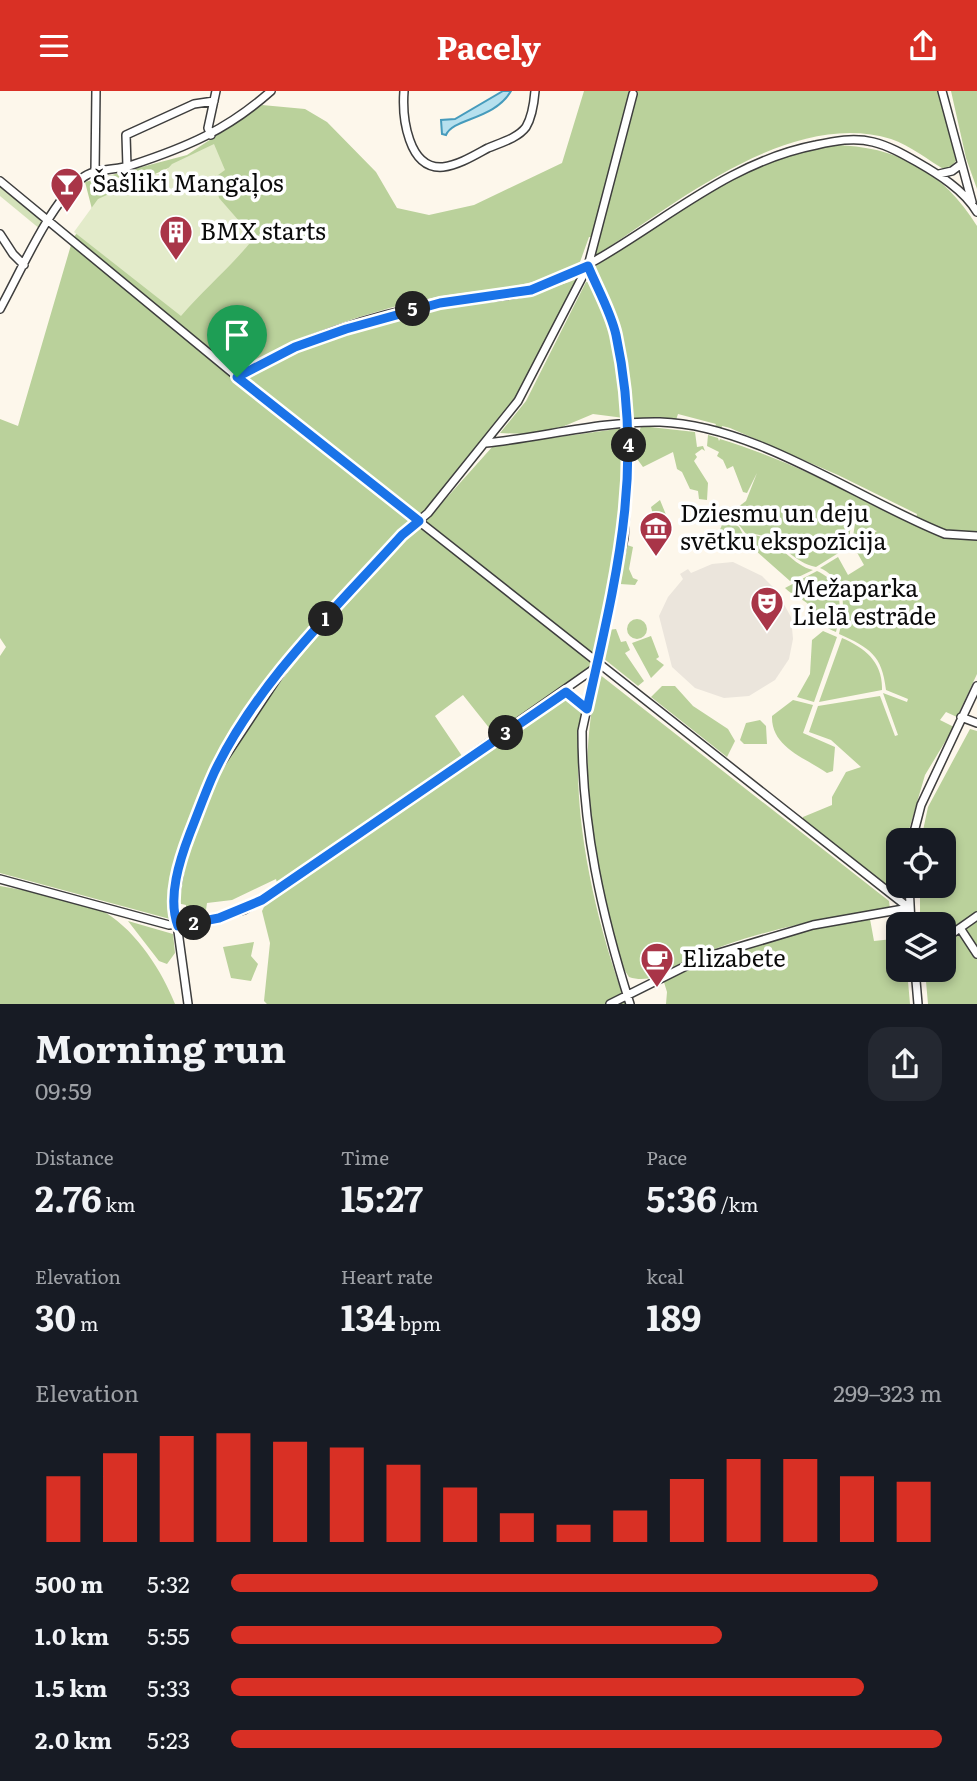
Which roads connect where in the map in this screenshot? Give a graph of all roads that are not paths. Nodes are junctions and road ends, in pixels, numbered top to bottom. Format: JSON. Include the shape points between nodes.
{"nodes":[{"id":1,"x":96,"y":91,"type":"edge"},
{"id":2,"x":216,"y":91,"type":"edge"},
{"id":3,"x":271,"y":91,"type":"edge"},
{"id":4,"x":404,"y":91,"type":"edge"},
{"id":5,"x":535,"y":91,"type":"edge"},
{"id":6,"x":942,"y":91,"type":"edge"},
{"id":7,"x":633,"y":94,"type":"dead end"},
{"id":8,"x":214,"y":101,"type":"junction"},
{"id":9,"x":211,"y":135,"type":"junction"},
{"id":10,"x":960,"y":165,"type":"junction"},
{"id":11,"x":127,"y":167,"type":"junction"},
{"id":12,"x":95,"y":172,"type":"junction"},
{"id":13,"x":939,"y":174,"type":"junction"},
{"id":14,"x":0,"y":181,"type":"edge"},
{"id":15,"x":972,"y":203,"type":"junction"},
{"id":16,"x":977,"y":212,"type":"edge"},
{"id":17,"x":48,"y":221,"type":"junction"},
{"id":18,"x":0,"y":234,"type":"edge"},
{"id":19,"x":24,"y":265,"type":"junction"},
{"id":20,"x":588,"y":266,"type":"junction"},
{"id":21,"x":0,"y":289,"type":"edge"},
{"id":22,"x":8,"y":294,"type":"junction"},
{"id":23,"x":0,"y":309,"type":"edge"},
{"id":24,"x":237,"y":377,"type":"junction"},
{"id":25,"x":628,"y":422,"type":"junction"},
{"id":26,"x":486,"y":443,"type":"junction"},
{"id":27,"x":419,"y":521,"type":"junction"},
{"id":28,"x":977,"y":536,"type":"edge"},
{"id":29,"x":597,"y":666,"type":"junction"},
{"id":30,"x":977,"y":686,"type":"edge"},
{"id":31,"x":566,"y":692,"type":"junction"},
{"id":32,"x":587,"y":709,"type":"junction"},
{"id":33,"x":961,"y":717,"type":"junction"},
{"id":34,"x":977,"y":723,"type":"edge"},
{"id":35,"x":915,"y":828,"type":"edge"},
{"id":36,"x":0,"y":879,"type":"edge"},
{"id":37,"x":909,"y":898,"type":"edge"},
{"id":38,"x":909,"y":908,"type":"junction"},
{"id":39,"x":910,"y":912,"type":"edge"},
{"id":40,"x":977,"y":916,"type":"edge"},
{"id":41,"x":178,"y":926,"type":"junction"},
{"id":42,"x":960,"y":928,"type":"junction"},
{"id":43,"x":956,"y":931,"type":"edge"},
{"id":44,"x":977,"y":954,"type":"edge"},
{"id":45,"x":916,"y":982,"type":"edge"},
{"id":46,"x":629,"y":1000,"type":"edge"},
{"id":47,"x":188,"y":1004,"type":"edge"},
{"id":48,"x":610,"y":1004,"type":"edge"},
{"id":49,"x":918,"y":1004,"type":"edge"}],
"edges":[{"from":1,"to":12,"type":"street"},
{"from":2,"to":8,"type":"street"},
{"from":3,"to":9,"type":"street"},
{"from":4,"to":5,"type":"street","via":[[407,128],[416,156],[439,167],[520,134],[530,119]]},
{"from":6,"to":10,"type":"street"},
{"from":7,"to":20,"type":"street"},
{"from":8,"to":9,"type":"street","via":[[208,128]]},
{"from":8,"to":11,"type":"street","via":[[194,104],[126,135]]},
{"from":9,"to":11,"type":"street"},
{"from":10,"to":13,"type":"street"},
{"from":10,"to":15,"type":"street"},
{"from":11,"to":12,"type":"street"},
{"from":12,"to":17,"type":"street","via":[[65,194]]},
{"from":13,"to":15,"type":"street"},
{"from":13,"to":20,"type":"street","via":[[872,142],[854,139],[811,146],[761,161],[715,183]]},
{"from":14,"to":17,"type":"street"},
{"from":15,"to":16,"type":"street"},
{"from":17,"to":19,"type":"street"},
{"from":17,"to":24,"type":"street"},
{"from":18,"to":19,"type":"street"},
{"from":19,"to":22,"type":"street"},
{"from":20,"to":24,"type":"street","via":[[531,290],[440,303],[372,320],[295,347]]},
{"from":20,"to":25,"type":"street","via":[[616,332]]},
{"from":20,"to":26,"type":"street","via":[[518,401]]},
{"from":21,"to":22,"type":"street"},
{"from":22,"to":23,"type":"street"},
{"from":24,"to":27,"type":"street"},
{"from":25,"to":26,"type":"street"},
{"from":25,"to":28,"type":"street","via":[[679,423],[736,439],[945,534]]},
{"from":25,"to":29,"type":"street","via":[[624,538]]},
{"from":26,"to":27,"type":"street"},
{"from":27,"to":29,"type":"street"},
{"from":27,"to":41,"type":"street","via":[[289,660],[232,743],[183,851],[174,902]]},
{"from":29,"to":31,"type":"street"},
{"from":29,"to":32,"type":"street"},
{"from":29,"to":38,"type":"street"},
{"from":30,"to":33,"type":"street"},
{"from":31,"to":32,"type":"street"},
{"from":31,"to":41,"type":"street","via":[[262,900],[219,918]]},
{"from":32,"to":46,"type":"street","via":[[582,757],[587,822],[600,902]]},
{"from":33,"to":34,"type":"street"},
{"from":33,"to":35,"type":"street"},
{"from":36,"to":41,"type":"street"},
{"from":37,"to":38,"type":"street"},
{"from":38,"to":39,"type":"street"},
{"from":38,"to":46,"type":"street","via":[[813,925],[702,958]]},
{"from":40,"to":42,"type":"street"},
{"from":41,"to":47,"type":"street"},
{"from":42,"to":43,"type":"street"},
{"from":42,"to":44,"type":"street"},
{"from":45,"to":49,"type":"street"},
{"from":46,"to":48,"type":"street"}]}
